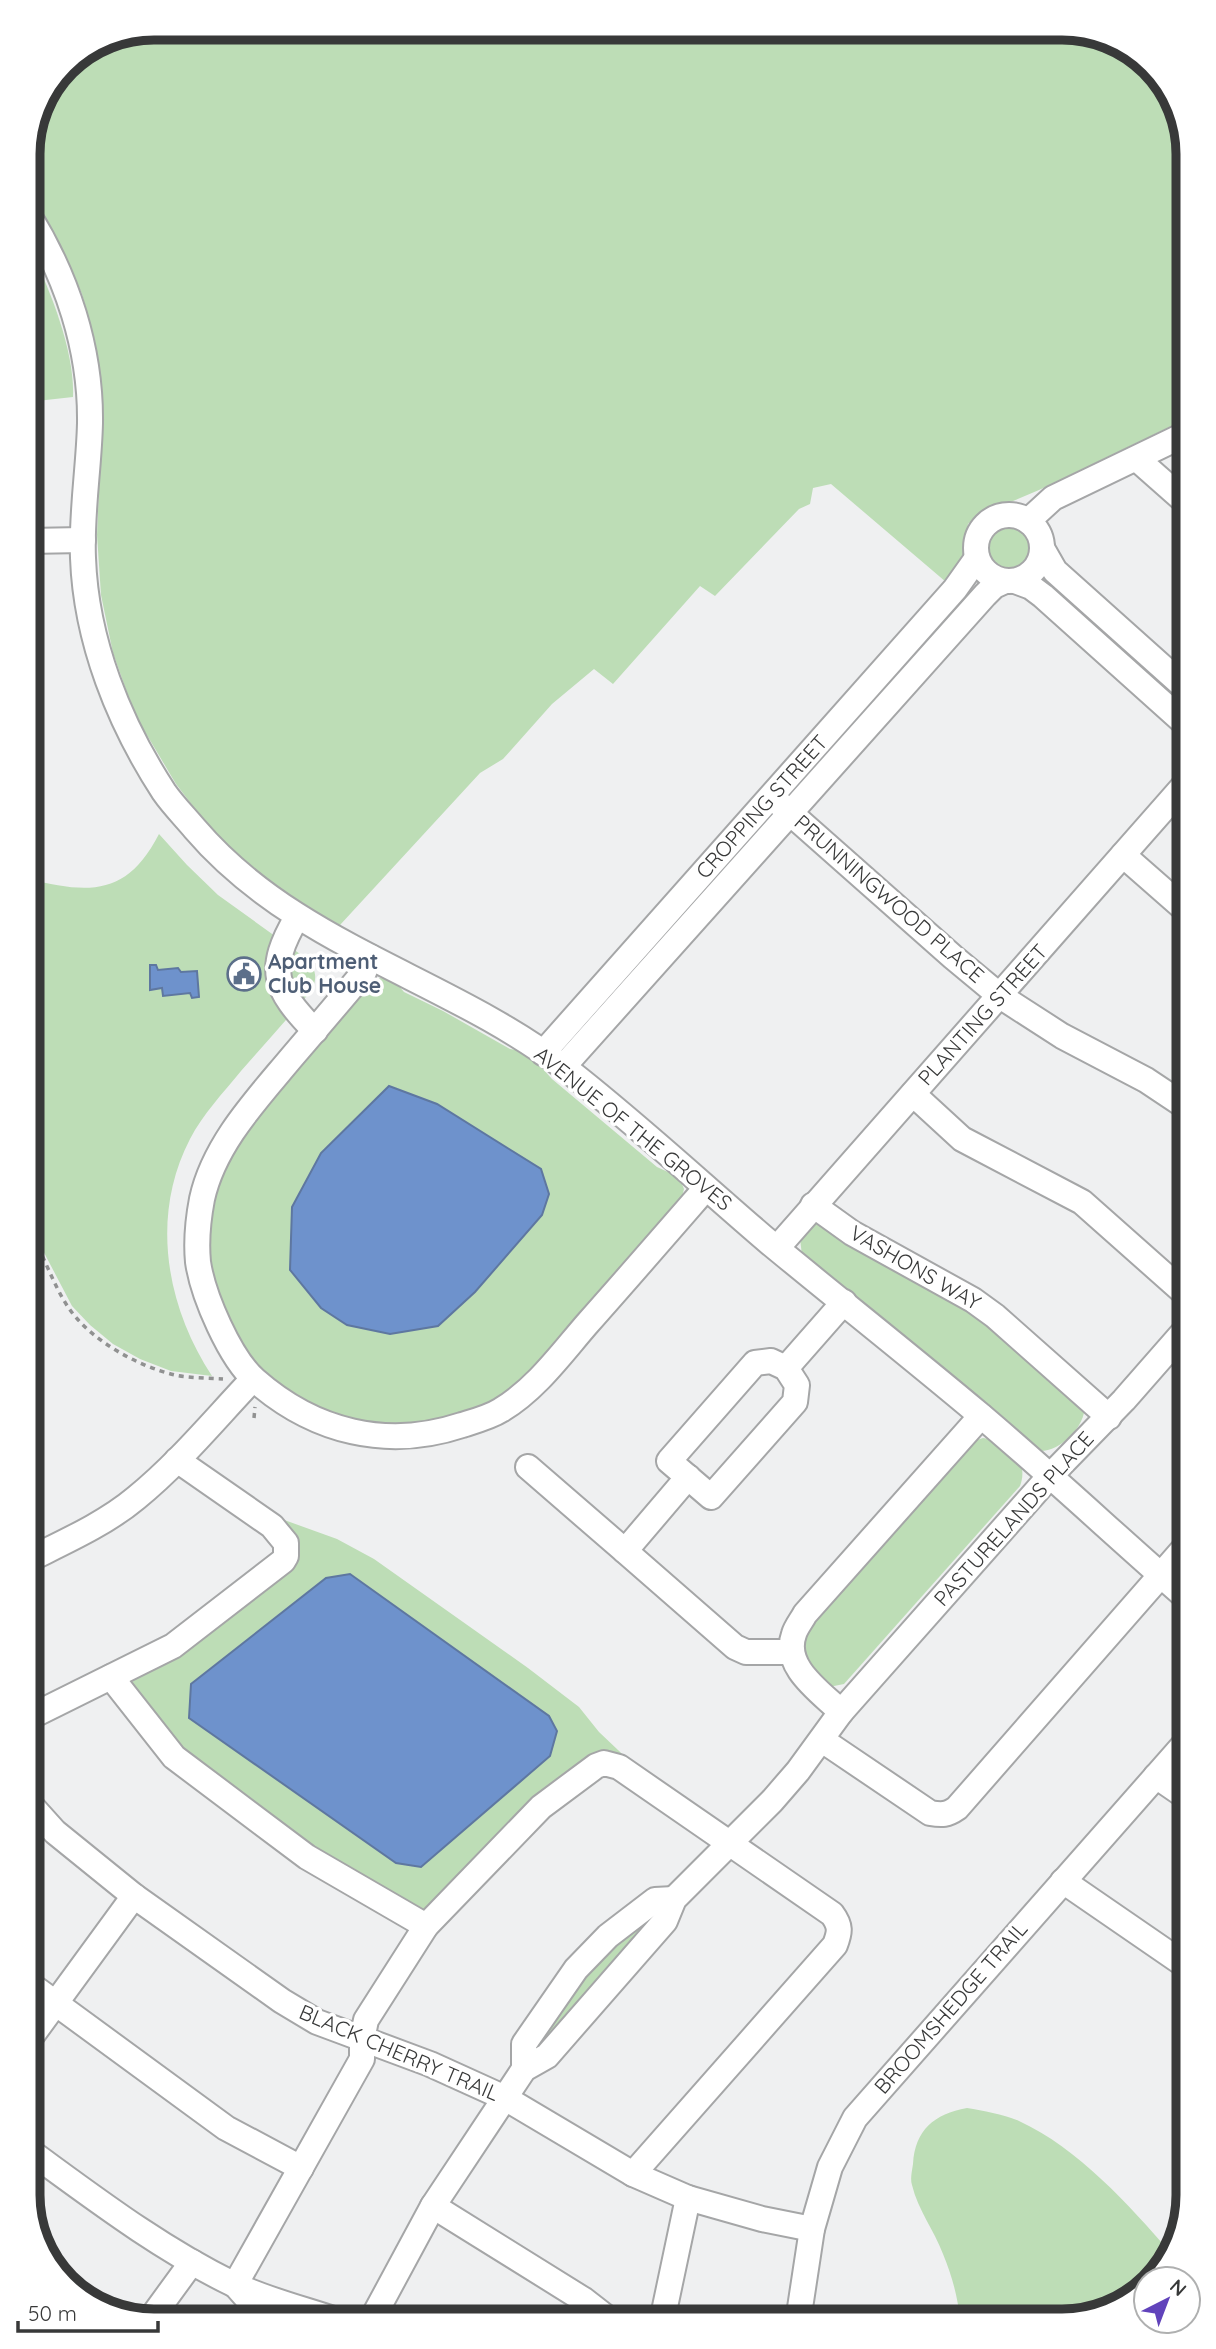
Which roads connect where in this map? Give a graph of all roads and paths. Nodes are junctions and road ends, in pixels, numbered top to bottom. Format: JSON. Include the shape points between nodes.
{"nodes":[{"id":1,"x":40,"y":233,"type":"edge"},
{"id":2,"x":1176,"y":439,"type":"edge"},
{"id":3,"x":1137,"y":459,"type":"junction"},
{"id":4,"x":1176,"y":493,"type":"edge"},
{"id":5,"x":1028,"y":521,"type":"junction"},
{"id":6,"x":83,"y":540,"type":"junction"},
{"id":7,"x":40,"y":541,"type":"edge"},
{"id":8,"x":1043,"y":550,"type":"junction"},
{"id":9,"x":977,"y":558,"type":"junction"},
{"id":10,"x":1010,"y":581,"type":"junction"},
{"id":11,"x":1176,"y":679,"type":"edge"},
{"id":12,"x":1176,"y":715,"type":"edge"},
{"id":13,"x":1176,"y":795,"type":"edge"},
{"id":14,"x":771,"y":796,"type":"junction"},
{"id":15,"x":790,"y":813,"type":"junction"},
{"id":16,"x":1124,"y":855,"type":"junction"},
{"id":17,"x":1176,"y":901,"type":"edge"},
{"id":18,"x":297,"y":917,"type":"junction"},
{"id":19,"x":370,"y":957,"type":"junction"},
{"id":20,"x":1000,"y":996,"type":"junction"},
{"id":21,"x":315,"y":1031,"type":"junction"},
{"id":22,"x":553,"y":1060,"type":"junction"},
{"id":23,"x":913,"y":1094,"type":"junction"},
{"id":24,"x":1176,"y":1100,"type":"edge"},
{"id":25,"x":706,"y":1188,"type":"junction"},
{"id":26,"x":813,"y":1205,"type":"junction"},
{"id":27,"x":777,"y":1248,"type":"junction"},
{"id":28,"x":40,"y":1250,"type":"edge"},
{"id":29,"x":1176,"y":1285,"type":"edge"},
{"id":30,"x":844,"y":1301,"type":"junction"},
{"id":31,"x":1176,"y":1340,"type":"edge"},
{"id":32,"x":786,"y":1368,"type":"junction"},
{"id":33,"x":248,"y":1384,"type":"junction"},
{"id":34,"x":981,"y":1416,"type":"junction"},
{"id":35,"x":1108,"y":1417,"type":"junction"},
{"id":36,"x":254,"y":1418,"type":"dead end"},
{"id":37,"x":177,"y":1460,"type":"junction"},
{"id":38,"x":528,"y":1467,"type":"dead end"},
{"id":39,"x":1049,"y":1477,"type":"junction"},
{"id":40,"x":688,"y":1478,"type":"junction"},
{"id":41,"x":625,"y":1551,"type":"junction"},
{"id":42,"x":40,"y":1553,"type":"edge"},
{"id":43,"x":1176,"y":1558,"type":"edge"},
{"id":44,"x":1161,"y":1575,"type":"junction"},
{"id":45,"x":1176,"y":1589,"type":"edge"},
{"id":46,"x":791,"y":1652,"type":"junction"},
{"id":47,"x":111,"y":1677,"type":"junction"},
{"id":48,"x":40,"y":1712,"type":"edge"},
{"id":49,"x":841,"y":1712,"type":"junction"},
{"id":50,"x":822,"y":1740,"type":"junction"},
{"id":51,"x":1176,"y":1754,"type":"edge"},
{"id":52,"x":1156,"y":1776,"type":"junction"},
{"id":53,"x":1176,"y":1790,"type":"edge"},
{"id":54,"x":40,"y":1815,"type":"edge"},
{"id":55,"x":731,"y":1845,"type":"junction"},
{"id":56,"x":1063,"y":1881,"type":"junction"},
{"id":57,"x":134,"y":1896,"type":"junction"},
{"id":58,"x":674,"y":1899,"type":"junction"},
{"id":59,"x":426,"y":1926,"type":"junction"},
{"id":60,"x":1176,"y":1959,"type":"edge"},
{"id":61,"x":40,"y":1992,"type":"edge"},
{"id":62,"x":56,"y":2004,"type":"junction"},
{"id":63,"x":40,"y":2025,"type":"edge"},
{"id":64,"x":362,"y":2040,"type":"junction"},
{"id":65,"x":524,"y":2069,"type":"junction"},
{"id":66,"x":505,"y":2098,"type":"junction"},
{"id":67,"x":40,"y":2159,"type":"edge"},
{"id":68,"x":301,"y":2168,"type":"junction"},
{"id":69,"x":633,"y":2174,"type":"junction"},
{"id":70,"x":688,"y":2198,"type":"junction"},
{"id":71,"x":433,"y":2206,"type":"junction"},
{"id":72,"x":812,"y":2230,"type":"junction"},
{"id":73,"x":192,"y":2262,"type":"junction"},
{"id":74,"x":235,"y":2285,"type":"junction"},
{"id":75,"x":158,"y":2309,"type":"edge"},
{"id":76,"x":256,"y":2309,"type":"edge"},
{"id":77,"x":304,"y":2309,"type":"edge"},
{"id":78,"x":377,"y":2309,"type":"edge"},
{"id":79,"x":596,"y":2309,"type":"edge"},
{"id":80,"x":665,"y":2309,"type":"edge"},
{"id":81,"x":801,"y":2309,"type":"edge"}],
"edges":[{"from":1,"to":6,"type":"street","name":"AVENUE OF THE GROVES","via":[[73,308],[86,362],[90,422]]},
{"from":2,"to":3,"type":"street"},
{"from":3,"to":4,"type":"street"},
{"from":3,"to":5,"type":"street","via":[[1053,498]]},
{"from":5,"to":8,"type":"street","via":[[1037,530]]},
{"from":5,"to":9,"type":"street","via":[[1010,514],[991,520],[978,537]]},
{"from":6,"to":7,"type":"street"},
{"from":6,"to":18,"type":"street","name":"AVENUE OF THE GROVES","via":[[92,626],[110,687],[134,741],[166,796],[208,844],[250,884]]},
{"from":8,"to":10,"type":"street","via":[[1036,568]]},
{"from":8,"to":11,"type":"street","via":[[1055,571]]},
{"from":9,"to":10,"type":"street","via":[[995,578]]},
{"from":9,"to":14,"type":"street","name":"CROPPING STREET","via":[[956,589]]},
{"from":10,"to":12,"type":"street","via":[[1043,596]]},
{"from":10,"to":15,"type":"street","name":"CROPPING STREET","via":[[985,595]]},
{"from":13,"to":16,"type":"street","name":"PLANTING STREET"},
{"from":14,"to":15,"type":"street","name":"PRUNNINGWOOD PLACE"},
{"from":14,"to":22,"type":"street","name":"CROPPING STREET"},
{"from":15,"to":20,"type":"street","name":"PRUNNINGWOOD PLACE"},
{"from":15,"to":22,"type":"street","name":"CROPPING STREET"},
{"from":16,"to":17,"type":"street"},
{"from":16,"to":20,"type":"street","name":"PLANTING STREET"},
{"from":18,"to":19,"type":"street","name":"AVENUE OF THE GROVES"},
{"from":18,"to":21,"type":"street","via":[[284,940],[278,972],[290,1004]]},
{"from":19,"to":21,"type":"street","via":[[364,972]]},
{"from":19,"to":22,"type":"street","name":"AVENUE OF THE GROVES","via":[[484,1015]]},
{"from":20,"to":23,"type":"street","name":"PLANTING STREET"},
{"from":20,"to":24,"type":"street","name":"PRUNNINGWOOD PLACE"},
{"from":21,"to":33,"type":"street","via":[[229,1136],[203,1196],[198,1263],[207,1294]]},
{"from":22,"to":25,"type":"street","name":"AVENUE OF THE GROVES"},
{"from":23,"to":26,"type":"street","name":"PLANTING STREET"},
{"from":23,"to":29,"type":"street","via":[[962,1139],[1082,1202]]},
{"from":25,"to":27,"type":"street","name":"AVENUE OF THE GROVES"},
{"from":25,"to":33,"type":"street","via":[[541,1377],[500,1411],[441,1432],[409,1438],[377,1436],[321,1422]]},
{"from":26,"to":27,"type":"street","name":"PLANTING STREET"},
{"from":26,"to":35,"type":"street","name":"VASHONS WAY","via":[[852,1233],[973,1300]]},
{"from":27,"to":30,"type":"street","name":"AVENUE OF THE GROVES"},
{"from":28,"to":33,"type":"path","via":[[68,1308],[101,1342],[175,1375]]},
{"from":30,"to":32,"type":"street"},
{"from":30,"to":34,"type":"street","name":"AVENUE OF THE GROVES"},
{"from":31,"to":35,"type":"street","name":"PASTURELANDS PLACE"},
{"from":32,"to":40,"type":"street","via":[[771,1361],[755,1363],[669,1461]]},
{"from":32,"to":40,"type":"street","via":[[797,1385],[795,1402],[711,1497]]},
{"from":33,"to":36,"type":"path","via":[[255,1402]]},
{"from":33,"to":37,"type":"street"},
{"from":34,"to":39,"type":"street","name":"AVENUE OF THE GROVES"},
{"from":34,"to":46,"type":"street","via":[[805,1614],[793,1634]]},
{"from":35,"to":39,"type":"street","name":"PASTURELANDS PLACE"},
{"from":37,"to":42,"type":"street","via":[[134,1500]]},
{"from":37,"to":47,"type":"street","via":[[272,1526],[286,1543],[286,1556],[173,1646]]},
{"from":38,"to":41,"type":"street"},
{"from":39,"to":44,"type":"street","name":"AVENUE OF THE GROVES"},
{"from":39,"to":49,"type":"street","name":"PASTURELANDS PLACE"},
{"from":40,"to":41,"type":"street"},
{"from":41,"to":46,"type":"street","via":[[726,1642],[746,1652]]},
{"from":43,"to":44,"type":"street"},
{"from":44,"to":45,"type":"street","name":"AVENUE OF THE GROVES"},
{"from":44,"to":50,"type":"street","via":[[948,1814],[930,1813]]},
{"from":46,"to":49,"type":"street","via":[[797,1667]]},
{"from":47,"to":48,"type":"street"},
{"from":47,"to":59,"type":"street","via":[[174,1757],[307,1857]]},
{"from":49,"to":50,"type":"street","name":"PASTURELANDS PLACE"},
{"from":50,"to":55,"type":"street","name":"PASTURELANDS PLACE"},
{"from":51,"to":52,"type":"street","name":"BROOMSHEDGE TRAIL"},
{"from":52,"to":53,"type":"street"},
{"from":52,"to":56,"type":"street","name":"BROOMSHEDGE TRAIL"},
{"from":54,"to":57,"type":"street","name":"BLACK CHERRY TRAIL"},
{"from":55,"to":58,"type":"street","name":"PASTURELANDS PLACE"},
{"from":55,"to":59,"type":"street","via":[[620,1767],[604,1763],[541,1807]]},
{"from":55,"to":69,"type":"street","via":[[832,1914],[840,1932],[835,1945]]},
{"from":56,"to":60,"type":"street"},
{"from":56,"to":72,"type":"street","name":"BROOMSHEDGE TRAIL","via":[[856,2118],[830,2167]]},
{"from":57,"to":62,"type":"street"},
{"from":57,"to":64,"type":"street","name":"BLACK CHERRY TRAIL","via":[[282,2001],[317,2022]]},
{"from":58,"to":65,"type":"street","name":"PASTURELANDS PLACE","via":[[665,1921],[547,2056]]},
{"from":58,"to":65,"type":"street","name":"PASTURELANDS PLACE","via":[[655,1900],[608,1936],[576,1969],[524,2044]]},
{"from":59,"to":64,"type":"street","via":[[366,2020]]},
{"from":61,"to":62,"type":"street"},
{"from":62,"to":63,"type":"street"},
{"from":62,"to":68,"type":"street","via":[[226,2128]]},
{"from":64,"to":66,"type":"street","name":"BLACK CHERRY TRAIL"},
{"from":64,"to":68,"type":"street","via":[[362,2060]]},
{"from":65,"to":66,"type":"street","name":"PASTURELANDS PLACE"},
{"from":66,"to":69,"type":"street","name":"BLACK CHERRY TRAIL"},
{"from":66,"to":71,"type":"street","name":"PASTURELANDS PLACE"},
{"from":67,"to":73,"type":"street"},
{"from":68,"to":74,"type":"street"},
{"from":69,"to":70,"type":"street","name":"BLACK CHERRY TRAIL"},
{"from":70,"to":72,"type":"street","name":"BLACK CHERRY TRAIL"},
{"from":70,"to":80,"type":"street"},
{"from":71,"to":78,"type":"street","name":"PASTURELANDS PLACE"},
{"from":71,"to":79,"type":"street"},
{"from":72,"to":81,"type":"street","name":"BROOMSHEDGE TRAIL"},
{"from":73,"to":74,"type":"street"},
{"from":73,"to":75,"type":"street"},
{"from":74,"to":76,"type":"street"},
{"from":74,"to":77,"type":"street"}]}
